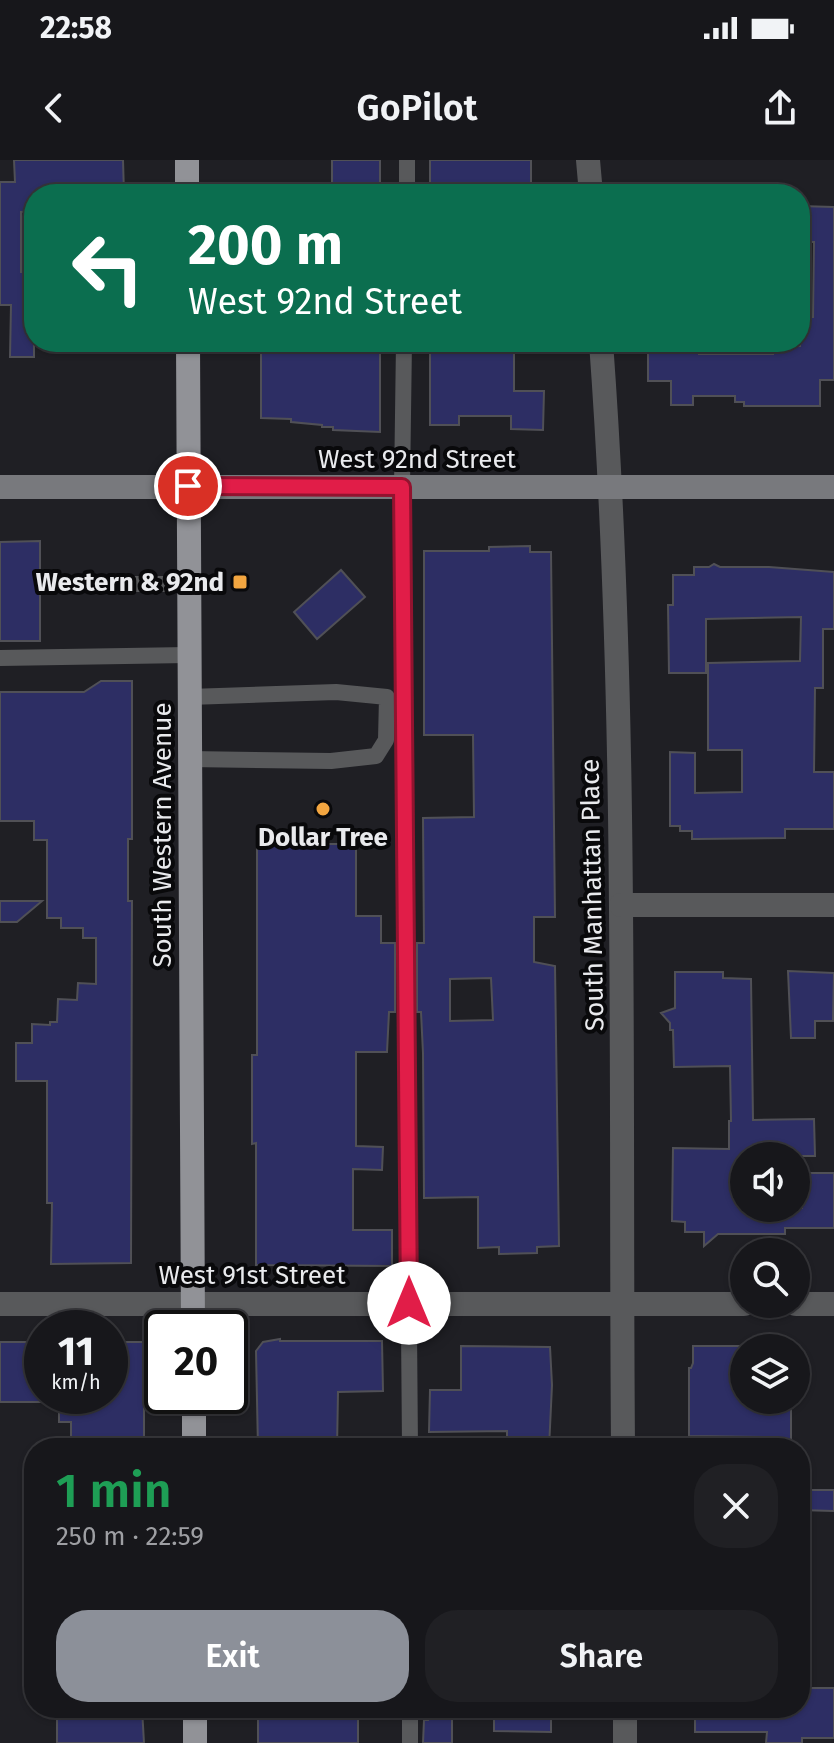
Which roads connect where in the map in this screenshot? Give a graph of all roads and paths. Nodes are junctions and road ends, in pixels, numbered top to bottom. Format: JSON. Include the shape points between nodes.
{"nodes":[{"id":1,"x":187,"y":160,"type":"edge"},
{"id":2,"x":407,"y":160,"type":"edge"},
{"id":3,"x":588,"y":160,"type":"edge"},
{"id":4,"x":187,"y":184,"type":"edge"},
{"id":5,"x":407,"y":184,"type":"edge"},
{"id":6,"x":590,"y":184,"type":"edge"},
{"id":7,"x":188,"y":352,"type":"edge"},
{"id":8,"x":404,"y":352,"type":"edge"},
{"id":9,"x":602,"y":352,"type":"edge"},
{"id":10,"x":188,"y":486,"type":"junction"},
{"id":11,"x":0,"y":487,"type":"edge"},
{"id":12,"x":402,"y":487,"type":"junction"},
{"id":13,"x":612,"y":487,"type":"junction"},
{"id":14,"x":834,"y":487,"type":"edge"},
{"id":15,"x":56,"y":584,"type":"dead end"},
{"id":16,"x":188,"y":584,"type":"junction"},
{"id":17,"x":188,"y":655,"type":"junction"},
{"id":18,"x":0,"y":658,"type":"edge"},
{"id":19,"x":189,"y":697,"type":"junction"},
{"id":20,"x":189,"y":759,"type":"junction"},
{"id":21,"x":621,"y":905,"type":"junction"},
{"id":22,"x":834,"y":905,"type":"edge"},
{"id":23,"x":193,"y":1303,"type":"junction"},
{"id":24,"x":409,"y":1303,"type":"junction"},
{"id":25,"x":0,"y":1304,"type":"edge"},
{"id":26,"x":622,"y":1304,"type":"junction"},
{"id":27,"x":730,"y":1304,"type":"edge"},
{"id":28,"x":810,"y":1304,"type":"edge"},
{"id":29,"x":834,"y":1304,"type":"edge"},
{"id":30,"x":193,"y":1310,"type":"edge"},
{"id":31,"x":194,"y":1414,"type":"edge"},
{"id":32,"x":194,"y":1438,"type":"edge"},
{"id":33,"x":410,"y":1438,"type":"edge"},
{"id":34,"x":623,"y":1438,"type":"edge"},
{"id":35,"x":195,"y":1718,"type":"edge"},
{"id":36,"x":410,"y":1718,"type":"edge"},
{"id":37,"x":625,"y":1718,"type":"edge"},
{"id":38,"x":195,"y":1743,"type":"edge"},
{"id":39,"x":410,"y":1743,"type":"edge"},
{"id":40,"x":625,"y":1743,"type":"edge"}],
"edges":[{"from":1,"to":4,"type":"main road"},
{"from":2,"to":5,"type":"lane"},
{"from":3,"to":6,"type":"street"},
{"from":7,"to":10,"type":"main road","name":"South Western Avenue"},
{"from":8,"to":12,"type":"lane"},
{"from":9,"to":13,"type":"street","name":"South Manhattan Place"},
{"from":10,"to":11,"type":"street","name":"West 92nd Street"},
{"from":10,"to":12,"type":"street","name":"West 92nd Street"},
{"from":10,"to":16,"type":"main road","name":"South Western Avenue"},
{"from":12,"to":13,"type":"street","name":"West 92nd Street"},
{"from":12,"to":24,"type":"lane"},
{"from":13,"to":14,"type":"street","name":"West 92nd Street"},
{"from":13,"to":21,"type":"street","name":"South Manhattan Place"},
{"from":15,"to":16,"type":"lane"},
{"from":16,"to":17,"type":"main road","name":"South Western Avenue"},
{"from":17,"to":18,"type":"lane"},
{"from":17,"to":19,"type":"main road","name":"South Western Avenue"},
{"from":19,"to":20,"type":"main road","name":"South Western Avenue"},
{"from":19,"to":20,"type":"lane","via":[[336,692],[387,697],[386,740],[376,756],[331,761]]},
{"from":20,"to":23,"type":"main road","name":"South Western Avenue"},
{"from":21,"to":22,"type":"street"},
{"from":21,"to":26,"type":"street","name":"South Manhattan Place"},
{"from":23,"to":24,"type":"street","name":"West 91st Street"},
{"from":23,"to":25,"type":"street","name":"West 91st Street"},
{"from":23,"to":30,"type":"main road","name":"South Western Avenue"},
{"from":24,"to":26,"type":"street","name":"West 91st Street"},
{"from":24,"to":33,"type":"lane"},
{"from":26,"to":27,"type":"street","name":"West 91st Street"},
{"from":26,"to":34,"type":"street","name":"South Manhattan Place"},
{"from":28,"to":29,"type":"street"},
{"from":31,"to":32,"type":"main road"},
{"from":35,"to":38,"type":"main road"},
{"from":36,"to":39,"type":"lane"},
{"from":37,"to":40,"type":"street"}]}
